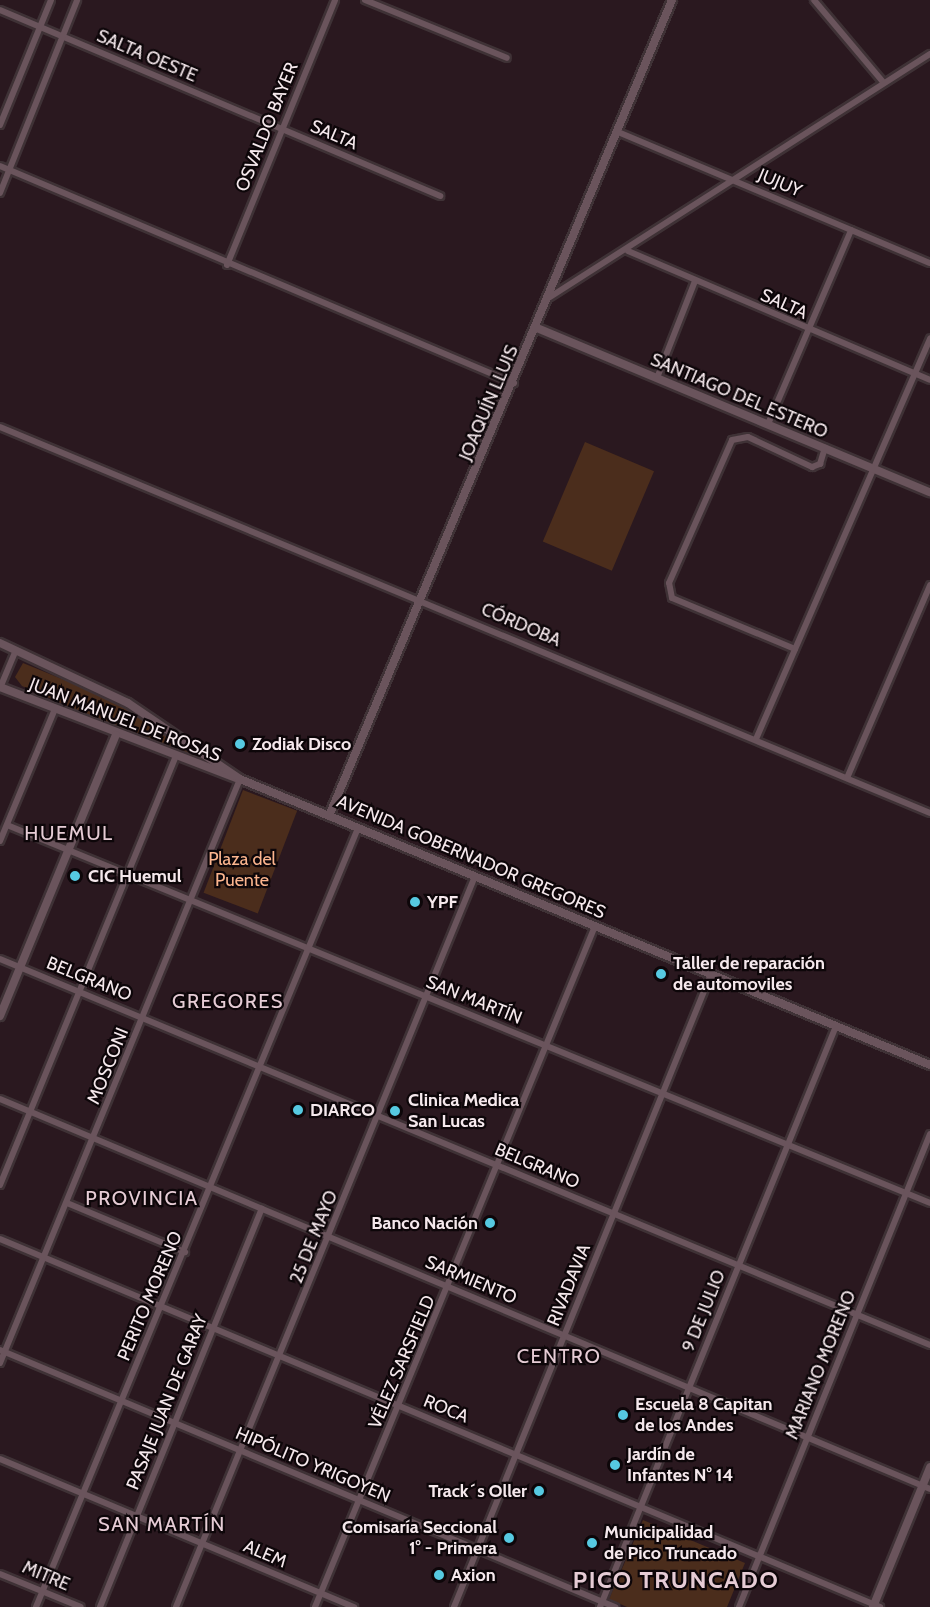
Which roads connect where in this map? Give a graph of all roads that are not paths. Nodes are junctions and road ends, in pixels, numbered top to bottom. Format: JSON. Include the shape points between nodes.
{"nodes":[{"id":1,"x":51,"y":0,"type":"edge"},
{"id":2,"x":77,"y":0,"type":"edge"},
{"id":3,"x":335,"y":0,"type":"edge"},
{"id":4,"x":365,"y":0,"type":"edge"},
{"id":5,"x":672,"y":0,"type":"edge"},
{"id":6,"x":814,"y":0,"type":"edge"},
{"id":7,"x":0,"y":10,"type":"edge"},
{"id":8,"x":40,"y":27,"type":"junction"},
{"id":9,"x":62,"y":36,"type":"junction"},
{"id":10,"x":930,"y":54,"type":"edge"},
{"id":11,"x":507,"y":58,"type":"dead end"},
{"id":12,"x":883,"y":82,"type":"junction"},
{"id":13,"x":0,"y":124,"type":"edge"},
{"id":14,"x":282,"y":129,"type":"junction"},
{"id":15,"x":618,"y":132,"type":"junction"},
{"id":16,"x":0,"y":166,"type":"edge"},
{"id":17,"x":10,"y":170,"type":"junction"},
{"id":18,"x":735,"y":180,"type":"junction"},
{"id":19,"x":0,"y":193,"type":"edge"},
{"id":20,"x":440,"y":196,"type":"dead end"},
{"id":21,"x":851,"y":230,"type":"junction"},
{"id":22,"x":628,"y":251,"type":"junction"},
{"id":23,"x":930,"y":263,"type":"edge"},
{"id":24,"x":227,"y":265,"type":"junction"},
{"id":25,"x":695,"y":281,"type":"junction"},
{"id":26,"x":550,"y":297,"type":"junction"},
{"id":27,"x":537,"y":328,"type":"junction"},
{"id":28,"x":808,"y":331,"type":"junction"},
{"id":29,"x":930,"y":338,"type":"edge"},
{"id":30,"x":915,"y":374,"type":"junction"},
{"id":31,"x":657,"y":378,"type":"junction"},
{"id":32,"x":930,"y":380,"type":"edge"},
{"id":33,"x":514,"y":383,"type":"junction"},
{"id":34,"x":768,"y":424,"type":"junction"},
{"id":35,"x":0,"y":427,"type":"edge"},
{"id":36,"x":825,"y":448,"type":"junction"},
{"id":37,"x":875,"y":468,"type":"junction"},
{"id":38,"x":930,"y":492,"type":"edge"},
{"id":39,"x":930,"y":585,"type":"edge"},
{"id":40,"x":421,"y":602,"type":"junction"},
{"id":41,"x":0,"y":643,"type":"edge"},
{"id":42,"x":795,"y":649,"type":"junction"},
{"id":43,"x":16,"y":650,"type":"junction"},
{"id":44,"x":0,"y":687,"type":"edge"},
{"id":45,"x":55,"y":709,"type":"junction"},
{"id":46,"x":116,"y":735,"type":"junction"},
{"id":47,"x":756,"y":739,"type":"junction"},
{"id":48,"x":175,"y":758,"type":"junction"},
{"id":49,"x":847,"y":778,"type":"junction"},
{"id":50,"x":240,"y":779,"type":"junction"},
{"id":51,"x":930,"y":813,"type":"edge"},
{"id":52,"x":329,"y":816,"type":"junction"},
{"id":53,"x":6,"y":825,"type":"junction"},
{"id":54,"x":358,"y":828,"type":"junction"},
{"id":55,"x":0,"y":841,"type":"edge"},
{"id":56,"x":68,"y":850,"type":"junction"},
{"id":57,"x":128,"y":875,"type":"junction"},
{"id":58,"x":474,"y":876,"type":"junction"},
{"id":59,"x":192,"y":901,"type":"junction"},
{"id":60,"x":595,"y":926,"type":"junction"},
{"id":61,"x":309,"y":949,"type":"junction"},
{"id":62,"x":0,"y":959,"type":"edge"},
{"id":63,"x":21,"y":967,"type":"junction"},
{"id":64,"x":711,"y":974,"type":"junction"},
{"id":65,"x":80,"y":991,"type":"junction"},
{"id":66,"x":426,"y":997,"type":"junction"},
{"id":67,"x":0,"y":1016,"type":"edge"},
{"id":68,"x":144,"y":1017,"type":"junction"},
{"id":69,"x":836,"y":1026,"type":"junction"},
{"id":70,"x":546,"y":1046,"type":"junction"},
{"id":71,"x":930,"y":1065,"type":"edge"},
{"id":72,"x":260,"y":1067,"type":"junction"},
{"id":73,"x":663,"y":1094,"type":"junction"},
{"id":74,"x":0,"y":1099,"type":"edge"},
{"id":75,"x":31,"y":1112,"type":"junction"},
{"id":76,"x":379,"y":1117,"type":"junction"},
{"id":77,"x":930,"y":1134,"type":"edge"},
{"id":78,"x":94,"y":1138,"type":"junction"},
{"id":79,"x":788,"y":1145,"type":"junction"},
{"id":80,"x":498,"y":1166,"type":"junction"},
{"id":81,"x":0,"y":1185,"type":"edge"},
{"id":82,"x":212,"y":1188,"type":"junction"},
{"id":83,"x":906,"y":1193,"type":"junction"},
{"id":84,"x":67,"y":1203,"type":"junction"},
{"id":85,"x":930,"y":1203,"type":"edge"},
{"id":86,"x":262,"y":1209,"type":"junction"},
{"id":87,"x":614,"y":1214,"type":"junction"},
{"id":88,"x":331,"y":1238,"type":"junction"},
{"id":89,"x":0,"y":1239,"type":"edge"},
{"id":90,"x":185,"y":1252,"type":"junction"},
{"id":91,"x":45,"y":1257,"type":"junction"},
{"id":92,"x":739,"y":1266,"type":"junction"},
{"id":93,"x":449,"y":1287,"type":"junction"},
{"id":94,"x":162,"y":1306,"type":"junction"},
{"id":95,"x":857,"y":1315,"type":"junction"},
{"id":96,"x":214,"y":1327,"type":"junction"},
{"id":97,"x":565,"y":1336,"type":"junction"},
{"id":98,"x":930,"y":1345,"type":"edge"},
{"id":99,"x":2,"y":1351,"type":"edge"},
{"id":100,"x":281,"y":1357,"type":"junction"},
{"id":101,"x":0,"y":1363,"type":"edge"},
{"id":102,"x":689,"y":1388,"type":"junction"},
{"id":103,"x":123,"y":1401,"type":"junction"},
{"id":104,"x":400,"y":1406,"type":"junction"},
{"id":105,"x":175,"y":1423,"type":"junction"},
{"id":106,"x":808,"y":1437,"type":"junction"},
{"id":107,"x":241,"y":1452,"type":"junction"},
{"id":108,"x":517,"y":1454,"type":"junction"},
{"id":109,"x":0,"y":1459,"type":"edge"},
{"id":110,"x":930,"y":1467,"type":"edge"},
{"id":111,"x":926,"y":1487,"type":"edge"},
{"id":112,"x":83,"y":1494,"type":"junction"},
{"id":113,"x":360,"y":1502,"type":"junction"},
{"id":114,"x":641,"y":1506,"type":"junction"},
{"id":115,"x":136,"y":1516,"type":"junction"},
{"id":116,"x":202,"y":1544,"type":"junction"},
{"id":117,"x":478,"y":1550,"type":"junction"},
{"id":118,"x":760,"y":1556,"type":"junction"},
{"id":119,"x":0,"y":1574,"type":"edge"},
{"id":120,"x":43,"y":1591,"type":"junction"},
{"id":121,"x":321,"y":1594,"type":"junction"},
{"id":122,"x":601,"y":1604,"type":"edge"},
{"id":123,"x":876,"y":1606,"type":"edge"},
{"id":124,"x":36,"y":1607,"type":"edge"},
{"id":125,"x":81,"y":1607,"type":"edge"},
{"id":126,"x":100,"y":1607,"type":"edge"},
{"id":127,"x":176,"y":1607,"type":"edge"},
{"id":128,"x":315,"y":1607,"type":"edge"},
{"id":129,"x":354,"y":1607,"type":"edge"},
{"id":130,"x":454,"y":1607,"type":"edge"},
{"id":131,"x":615,"y":1607,"type":"edge"},
{"id":132,"x":739,"y":1607,"type":"edge"}],
"edges":[{"from":1,"to":8,"type":"street"},
{"from":2,"to":9,"type":"street"},
{"from":3,"to":14,"type":"street","name":"OSVALDO BAYER"},
{"from":4,"to":11,"type":"street"},
{"from":5,"to":15,"type":"street","name":"JOAQUÍN LLUIS"},
{"from":6,"to":12,"type":"street"},
{"from":7,"to":8,"type":"street","name":"SALTA OESTE"},
{"from":8,"to":9,"type":"street","name":"SALTA OESTE"},
{"from":8,"to":13,"type":"street"},
{"from":9,"to":14,"type":"street","name":"SALTA OESTE"},
{"from":9,"to":17,"type":"street"},
{"from":10,"to":12,"type":"street"},
{"from":12,"to":18,"type":"street"},
{"from":14,"to":20,"type":"street","name":"SALTA"},
{"from":14,"to":24,"type":"street","name":"OSVALDO BAYER"},
{"from":15,"to":18,"type":"street","name":"JUJUY"},
{"from":15,"to":26,"type":"street","name":"JOAQUÍN LLUIS"},
{"from":16,"to":17,"type":"street"},
{"from":17,"to":19,"type":"street"},
{"from":17,"to":24,"type":"street"},
{"from":18,"to":21,"type":"street","name":"JUJUY"},
{"from":18,"to":22,"type":"street"},
{"from":21,"to":23,"type":"street","name":"JUJUY"},
{"from":21,"to":28,"type":"street"},
{"from":22,"to":25,"type":"street","name":"SALTA"},
{"from":22,"to":26,"type":"street"},
{"from":24,"to":33,"type":"street"},
{"from":25,"to":28,"type":"street","name":"SALTA"},
{"from":25,"to":31,"type":"street"},
{"from":26,"to":27,"type":"street","name":"JOAQUÍN LLUIS"},
{"from":27,"to":31,"type":"street","name":"SANTIAGO DEL ESTERO"},
{"from":27,"to":33,"type":"street","name":"JOAQUÍN LLUIS"},
{"from":28,"to":30,"type":"street","name":"SALTA"},
{"from":28,"to":34,"type":"street"},
{"from":29,"to":30,"type":"street"},
{"from":30,"to":32,"type":"street","name":"SALTA"},
{"from":30,"to":37,"type":"street"},
{"from":31,"to":34,"type":"street","name":"SANTIAGO DEL ESTERO"},
{"from":33,"to":40,"type":"street","name":"JOAQUÍN LLUIS"},
{"from":34,"to":36,"type":"street","name":"SANTIAGO DEL ESTERO"},
{"from":35,"to":40,"type":"street","name":"CÓRDOBA"},
{"from":36,"to":37,"type":"street","name":"SANTIAGO DEL ESTERO"},
{"from":36,"to":42,"type":"street","via":[[820,464],[812,467],[748,437],[732,440],[669,583],[672,598]]},
{"from":37,"to":38,"type":"street","name":"SANTIAGO DEL ESTERO"},
{"from":37,"to":42,"type":"street"},
{"from":39,"to":49,"type":"street"},
{"from":40,"to":47,"type":"street","name":"CÓRDOBA"},
{"from":40,"to":52,"type":"street","name":"JOAQUÍN LLUIS"},
{"from":41,"to":43,"type":"main road","name":"AVENIDA GOBERNADOR GREGORES"},
{"from":42,"to":47,"type":"street"},
{"from":43,"to":44,"type":"street"},
{"from":43,"to":50,"type":"main road","name":"AVENIDA GOBERNADOR GREGORES","via":[[128,703]]},
{"from":44,"to":45,"type":"street","name":"JUAN MANUEL DE ROSAS"},
{"from":45,"to":46,"type":"street","name":"JUAN MANUEL DE ROSAS"},
{"from":45,"to":53,"type":"street"},
{"from":46,"to":48,"type":"street","name":"JUAN MANUEL DE ROSAS"},
{"from":46,"to":56,"type":"street"},
{"from":47,"to":49,"type":"street","name":"CÓRDOBA"},
{"from":48,"to":50,"type":"street","name":"JUAN MANUEL DE ROSAS"},
{"from":48,"to":57,"type":"street"},
{"from":49,"to":51,"type":"street","name":"CÓRDOBA"},
{"from":50,"to":52,"type":"main road","name":"AVENIDA GOBERNADOR GREGORES"},
{"from":50,"to":59,"type":"street","name":"MOSCONI"},
{"from":52,"to":54,"type":"main road","name":"AVENIDA GOBERNADOR GREGORES"},
{"from":53,"to":55,"type":"street"},
{"from":53,"to":56,"type":"street","name":"SAN MARTÍN"},
{"from":54,"to":58,"type":"main road","name":"AVENIDA GOBERNADOR GREGORES"},
{"from":54,"to":61,"type":"street","name":"PERITO MORENO"},
{"from":56,"to":57,"type":"street","name":"SAN MARTÍN"},
{"from":56,"to":63,"type":"street"},
{"from":57,"to":59,"type":"street","name":"SAN MARTÍN"},
{"from":57,"to":65,"type":"street"},
{"from":58,"to":60,"type":"main road","name":"AVENIDA GOBERNADOR GREGORES"},
{"from":58,"to":66,"type":"street","name":"25 DE MAYO"},
{"from":59,"to":61,"type":"street","name":"SAN MARTÍN"},
{"from":59,"to":68,"type":"street","name":"MOSCONI"},
{"from":60,"to":64,"type":"main road","name":"AVENIDA GOBERNADOR GREGORES"},
{"from":60,"to":70,"type":"street","name":"VÉLEZ SARSFIELD"},
{"from":61,"to":66,"type":"street","name":"SAN MARTÍN"},
{"from":61,"to":72,"type":"street","name":"PERITO MORENO"},
{"from":62,"to":63,"type":"street","name":"BELGRANO"},
{"from":63,"to":65,"type":"street","name":"BELGRANO"},
{"from":63,"to":67,"type":"street"},
{"from":64,"to":69,"type":"main road","name":"AVENIDA GOBERNADOR GREGORES"},
{"from":64,"to":73,"type":"street","name":"RIVADAVIA"},
{"from":65,"to":68,"type":"street","name":"BELGRANO"},
{"from":65,"to":75,"type":"street"},
{"from":66,"to":70,"type":"street","name":"SAN MARTÍN"},
{"from":66,"to":76,"type":"street","name":"25 DE MAYO"},
{"from":68,"to":72,"type":"street","name":"BELGRANO"},
{"from":68,"to":78,"type":"street","name":"MOSCONI"},
{"from":69,"to":71,"type":"main road","name":"AVENIDA GOBERNADOR GREGORES"},
{"from":69,"to":79,"type":"street","name":"9 DE JULIO"},
{"from":70,"to":73,"type":"street","name":"SAN MARTÍN"},
{"from":70,"to":80,"type":"street","name":"VÉLEZ SARSFIELD"},
{"from":72,"to":76,"type":"street","name":"BELGRANO"},
{"from":72,"to":82,"type":"street","name":"PERITO MORENO"},
{"from":73,"to":79,"type":"street","name":"SAN MARTÍN"},
{"from":73,"to":87,"type":"street","name":"RIVADAVIA"},
{"from":74,"to":75,"type":"street","name":"SARMIENTO"},
{"from":75,"to":78,"type":"street","name":"SARMIENTO"},
{"from":75,"to":81,"type":"street"},
{"from":76,"to":80,"type":"street","name":"BELGRANO"},
{"from":76,"to":88,"type":"street","name":"25 DE MAYO"},
{"from":77,"to":83,"type":"street","name":"MARIANO MORENO"},
{"from":78,"to":82,"type":"street","name":"SARMIENTO"},
{"from":78,"to":84,"type":"street","name":"MOSCONI"},
{"from":79,"to":83,"type":"street","name":"SAN MARTÍN"},
{"from":79,"to":92,"type":"street","name":"9 DE JULIO"},
{"from":80,"to":87,"type":"street","name":"BELGRANO"},
{"from":80,"to":93,"type":"street","name":"VÉLEZ SARSFIELD"},
{"from":82,"to":86,"type":"street","name":"SARMIENTO"},
{"from":82,"to":90,"type":"street","name":"PERITO MORENO"},
{"from":83,"to":85,"type":"street","name":"SAN MARTÍN"},
{"from":83,"to":95,"type":"street","name":"MARIANO MORENO"},
{"from":84,"to":90,"type":"street"},
{"from":84,"to":91,"type":"street","name":"MOSCONI"},
{"from":86,"to":88,"type":"street","name":"SARMIENTO"},
{"from":86,"to":96,"type":"street","name":"PASAJE JUAN DE GARAY"},
{"from":87,"to":92,"type":"street","name":"BELGRANO"},
{"from":87,"to":97,"type":"street","name":"RIVADAVIA"},
{"from":88,"to":93,"type":"street","name":"SARMIENTO"},
{"from":88,"to":100,"type":"street","name":"25 DE MAYO"},
{"from":89,"to":91,"type":"street","name":"ROCA"},
{"from":90,"to":94,"type":"street","name":"PERITO MORENO"},
{"from":91,"to":94,"type":"street","name":"ROCA"},
{"from":91,"to":99,"type":"street","name":"MOSCONI"},
{"from":92,"to":95,"type":"street","name":"BELGRANO"},
{"from":92,"to":102,"type":"street","name":"9 DE JULIO"},
{"from":93,"to":97,"type":"street","name":"SARMIENTO"},
{"from":93,"to":104,"type":"street","name":"VÉLEZ SARSFIELD"},
{"from":94,"to":96,"type":"street","name":"ROCA"},
{"from":94,"to":103,"type":"street","name":"PERITO MORENO"},
{"from":95,"to":98,"type":"street","name":"BELGRANO"},
{"from":95,"to":106,"type":"street","name":"MARIANO MORENO"},
{"from":96,"to":100,"type":"street","name":"ROCA"},
{"from":96,"to":105,"type":"street","name":"PASAJE JUAN DE GARAY"},
{"from":97,"to":102,"type":"street","name":"SARMIENTO"},
{"from":97,"to":108,"type":"street","name":"RIVADAVIA"},
{"from":99,"to":101,"type":"street","name":"MOSCONI"},
{"from":99,"to":103,"type":"street","name":"HIPÓLITO YRIGOYEN"},
{"from":100,"to":104,"type":"street","name":"ROCA"},
{"from":100,"to":107,"type":"street","name":"25 DE MAYO"},
{"from":102,"to":106,"type":"street","name":"SARMIENTO"},
{"from":102,"to":114,"type":"street","name":"9 DE JULIO"},
{"from":103,"to":105,"type":"street","name":"HIPÓLITO YRIGOYEN"},
{"from":103,"to":112,"type":"street","name":"PERITO MORENO"},
{"from":104,"to":108,"type":"street","name":"ROCA"},
{"from":104,"to":113,"type":"street","name":"VÉLEZ SARSFIELD"},
{"from":105,"to":107,"type":"street","name":"HIPÓLITO YRIGOYEN"},
{"from":105,"to":115,"type":"street","name":"PASAJE JUAN DE GARAY"},
{"from":106,"to":111,"type":"street","name":"SARMIENTO"},
{"from":106,"to":118,"type":"street","name":"MARIANO MORENO"},
{"from":107,"to":113,"type":"street","name":"HIPÓLITO YRIGOYEN"},
{"from":107,"to":116,"type":"street","name":"25 DE MAYO"},
{"from":108,"to":114,"type":"street","name":"ROCA"},
{"from":108,"to":117,"type":"street","name":"RIVADAVIA"},
{"from":109,"to":112,"type":"street","name":"ALEM"},
{"from":110,"to":111,"type":"street"},
{"from":111,"to":123,"type":"street"},
{"from":112,"to":115,"type":"street","name":"ALEM"},
{"from":112,"to":120,"type":"street","name":"PERITO MORENO"},
{"from":113,"to":117,"type":"street","name":"HIPÓLITO YRIGOYEN"},
{"from":113,"to":121,"type":"street","name":"VÉLEZ SARSFIELD"},
{"from":114,"to":118,"type":"street","name":"ROCA"},
{"from":114,"to":122,"type":"street","name":"9 DE JULIO"},
{"from":115,"to":116,"type":"street","name":"ALEM"},
{"from":115,"to":126,"type":"street","name":"PASAJE JUAN DE GARAY"},
{"from":116,"to":121,"type":"street","name":"ALEM"},
{"from":116,"to":127,"type":"street","name":"25 DE MAYO"},
{"from":117,"to":122,"type":"street","name":"HIPÓLITO YRIGOYEN"},
{"from":117,"to":130,"type":"street","name":"RIVADAVIA"},
{"from":118,"to":123,"type":"street","name":"ROCA"},
{"from":118,"to":132,"type":"street","name":"MARIANO MORENO"},
{"from":119,"to":120,"type":"street","name":"MITRE"},
{"from":120,"to":124,"type":"street","name":"PERITO MORENO"},
{"from":120,"to":125,"type":"street","name":"MITRE"},
{"from":121,"to":128,"type":"street","name":"VÉLEZ SARSFIELD"},
{"from":121,"to":129,"type":"street","name":"ALEM"},
{"from":122,"to":131,"type":"street","name":"HIPÓLITO YRIGOYEN"}]}
